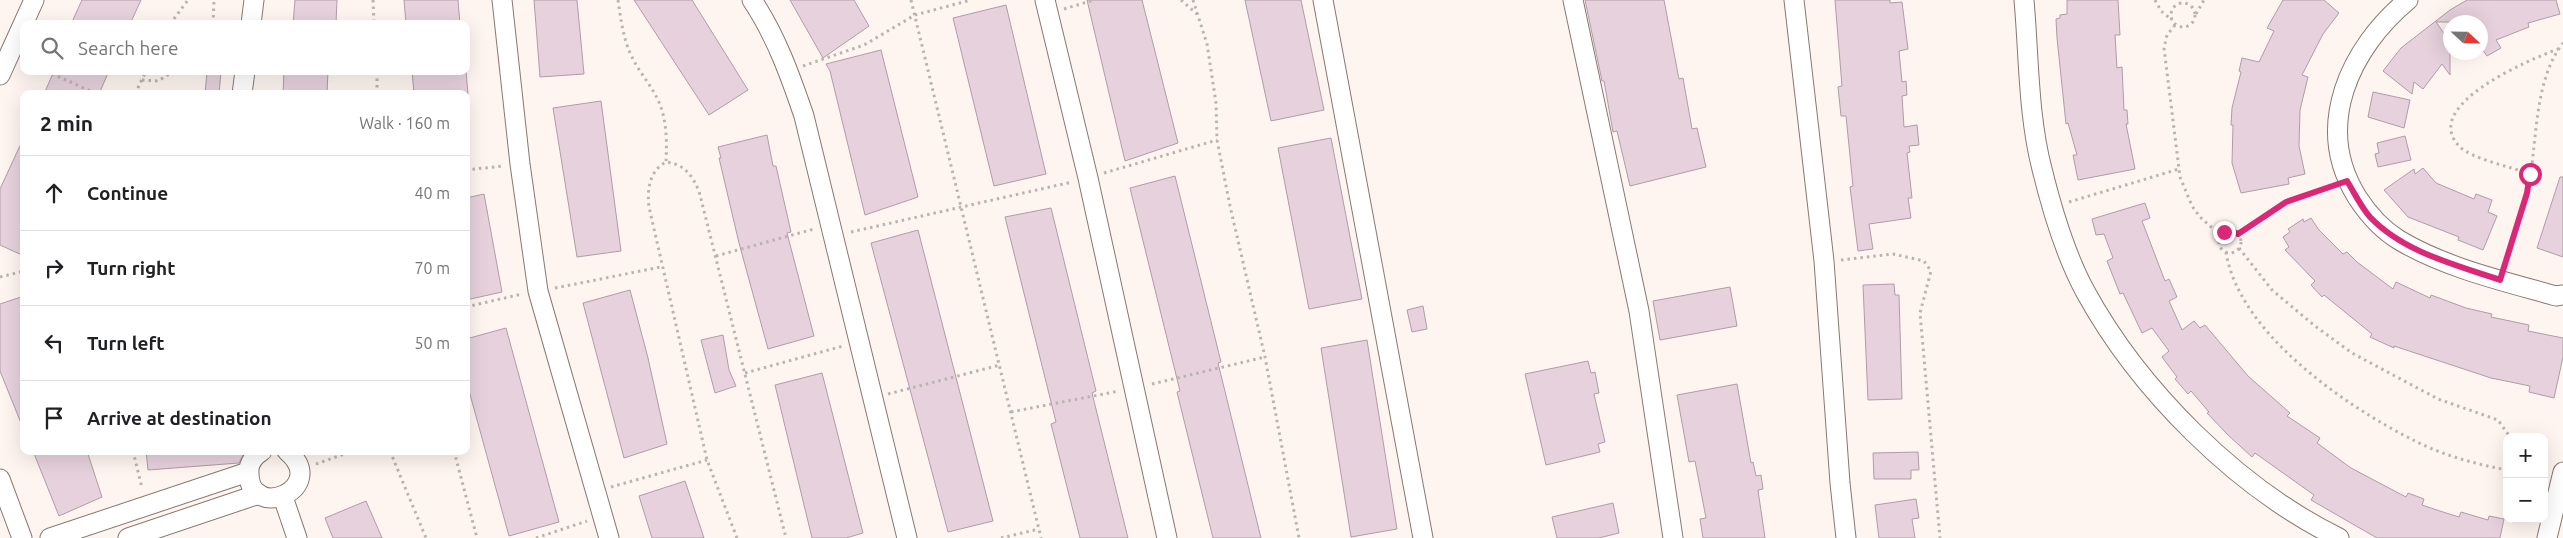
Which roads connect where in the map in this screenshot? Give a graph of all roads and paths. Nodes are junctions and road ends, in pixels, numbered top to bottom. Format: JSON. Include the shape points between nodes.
{"nodes":[{"id":1,"x":34,"y":0,"type":"edge"},
{"id":2,"x":188,"y":0,"type":"edge"},
{"id":3,"x":214,"y":0,"type":"edge"},
{"id":4,"x":254,"y":0,"type":"edge"},
{"id":5,"x":373,"y":0,"type":"edge"},
{"id":6,"x":502,"y":0,"type":"edge"},
{"id":7,"x":618,"y":0,"type":"edge"},
{"id":8,"x":752,"y":0,"type":"edge"},
{"id":9,"x":911,"y":0,"type":"edge"},
{"id":10,"x":971,"y":0,"type":"edge"},
{"id":11,"x":1094,"y":0,"type":"edge"},
{"id":12,"x":1181,"y":0,"type":"edge"},
{"id":13,"x":1193,"y":0,"type":"edge"},
{"id":14,"x":1323,"y":0,"type":"edge"},
{"id":15,"x":1573,"y":0,"type":"edge"},
{"id":16,"x":1794,"y":0,"type":"edge"},
{"id":17,"x":2024,"y":0,"type":"edge"},
{"id":18,"x":2155,"y":0,"type":"edge"},
{"id":19,"x":2204,"y":0,"type":"edge"},
{"id":20,"x":2408,"y":0,"type":"edge"},
{"id":21,"x":1047,"y":7,"type":"edge"},
{"id":22,"x":915,"y":15,"type":"junction"},
{"id":23,"x":1199,"y":15,"type":"junction"},
{"id":24,"x":2195,"y":15,"type":"junction"},
{"id":25,"x":25,"y":20,"type":"edge"},
{"id":26,"x":173,"y":20,"type":"edge"},
{"id":27,"x":213,"y":20,"type":"edge"},
{"id":28,"x":252,"y":20,"type":"edge"},
{"id":29,"x":374,"y":20,"type":"edge"},
{"id":30,"x":2172,"y":20,"type":"junction"},
{"id":31,"x":2175,"y":25,"type":"junction"},
{"id":32,"x":20,"y":31,"type":"edge"},
{"id":33,"x":2563,"y":43,"type":"edge"},
{"id":34,"x":2558,"y":49,"type":"junction"},
{"id":35,"x":789,"y":70,"type":"junction"},
{"id":36,"x":0,"y":75,"type":"edge"},
{"id":37,"x":55,"y":75,"type":"edge"},
{"id":38,"x":144,"y":75,"type":"edge"},
{"id":39,"x":168,"y":75,"type":"edge"},
{"id":40,"x":244,"y":75,"type":"edge"},
{"id":41,"x":377,"y":75,"type":"edge"},
{"id":42,"x":142,"y":80,"type":"junction"},
{"id":43,"x":88,"y":90,"type":"edge"},
{"id":44,"x":136,"y":90,"type":"edge"},
{"id":45,"x":243,"y":90,"type":"edge"},
{"id":46,"x":376,"y":90,"type":"edge"},
{"id":47,"x":1217,"y":140,"type":"junction"},
{"id":48,"x":666,"y":162,"type":"junction"},
{"id":49,"x":520,"y":164,"type":"junction"},
{"id":50,"x":2178,"y":169,"type":"junction"},
{"id":51,"x":470,"y":170,"type":"edge"},
{"id":52,"x":2530,"y":174,"type":"junction"},
{"id":53,"x":1088,"y":178,"type":"junction"},
{"id":54,"x":2347,"y":181,"type":"junction"},
{"id":55,"x":2054,"y":206,"type":"junction"},
{"id":56,"x":962,"y":207,"type":"junction"},
{"id":57,"x":832,"y":230,"type":"junction"},
{"id":58,"x":2238,"y":234,"type":"junction"},
{"id":59,"x":2220,"y":235,"type":"junction"},
{"id":60,"x":2239,"y":248,"type":"junction"},
{"id":61,"x":2226,"y":252,"type":"junction"},
{"id":62,"x":716,"y":256,"type":"junction"},
{"id":63,"x":1824,"y":261,"type":"junction"},
{"id":64,"x":661,"y":267,"type":"junction"},
{"id":65,"x":20,"y":272,"type":"edge"},
{"id":66,"x":0,"y":277,"type":"edge"},
{"id":67,"x":2500,"y":280,"type":"junction"},
{"id":68,"x":538,"y":291,"type":"junction"},
{"id":69,"x":2561,"y":298,"type":"edge"},
{"id":70,"x":470,"y":306,"type":"edge"},
{"id":71,"x":859,"y":341,"type":"junction"},
{"id":72,"x":1000,"y":365,"type":"junction"},
{"id":73,"x":745,"y":373,"type":"junction"},
{"id":74,"x":873,"y":398,"type":"junction"},
{"id":75,"x":2507,"y":433,"type":"edge"},
{"id":76,"x":134,"y":455,"type":"edge"},
{"id":77,"x":258,"y":455,"type":"edge"},
{"id":78,"x":292,"y":455,"type":"edge"},
{"id":79,"x":342,"y":455,"type":"edge"},
{"id":80,"x":392,"y":455,"type":"edge"},
{"id":81,"x":455,"y":455,"type":"edge"},
{"id":82,"x":707,"y":460,"type":"junction"},
{"id":83,"x":2503,"y":469,"type":"edge"},
{"id":84,"x":299,"y":470,"type":"junction"},
{"id":85,"x":248,"y":472,"type":"junction"},
{"id":86,"x":2563,"y":472,"type":"edge"},
{"id":87,"x":0,"y":479,"type":"edge"},
{"id":88,"x":594,"y":492,"type":"junction"},
{"id":89,"x":259,"y":494,"type":"junction"},
{"id":90,"x":283,"y":497,"type":"junction"},
{"id":91,"x":146,"y":506,"type":"junction"},
{"id":92,"x":602,"y":516,"type":"junction"},
{"id":93,"x":1039,"y":528,"type":"junction"},
{"id":94,"x":22,"y":538,"type":"edge"},
{"id":95,"x":50,"y":538,"type":"edge"},
{"id":96,"x":128,"y":538,"type":"edge"},
{"id":97,"x":297,"y":538,"type":"edge"},
{"id":98,"x":426,"y":538,"type":"edge"},
{"id":99,"x":477,"y":538,"type":"edge"},
{"id":100,"x":536,"y":538,"type":"edge"},
{"id":101,"x":609,"y":538,"type":"edge"},
{"id":102,"x":737,"y":538,"type":"edge"},
{"id":103,"x":786,"y":538,"type":"edge"},
{"id":104,"x":907,"y":538,"type":"edge"},
{"id":105,"x":1001,"y":538,"type":"edge"},
{"id":106,"x":1041,"y":538,"type":"edge"},
{"id":107,"x":1168,"y":538,"type":"edge"},
{"id":108,"x":1299,"y":538,"type":"edge"},
{"id":109,"x":1423,"y":538,"type":"edge"},
{"id":110,"x":1673,"y":538,"type":"edge"},
{"id":111,"x":1846,"y":538,"type":"edge"},
{"id":112,"x":1940,"y":538,"type":"edge"},
{"id":113,"x":2339,"y":538,"type":"edge"},
{"id":114,"x":2547,"y":538,"type":"edge"}],
"edges":[{"from":1,"to":25,"type":"street"},
{"from":2,"to":26,"type":"path"},
{"from":3,"to":27,"type":"path"},
{"from":4,"to":28,"type":"street"},
{"from":5,"to":29,"type":"path"},
{"from":6,"to":49,"type":"street"},
{"from":7,"to":48,"type":"path","via":[[622,29],[631,56],[662,111]]},
{"from":8,"to":35,"type":"street","via":[[767,22]]},
{"from":9,"to":22,"type":"path"},
{"from":10,"to":22,"type":"path"},
{"from":11,"to":21,"type":"path"},
{"from":12,"to":23,"type":"path"},
{"from":13,"to":23,"type":"path"},
{"from":14,"to":109,"type":"street"},
{"from":15,"to":110,"type":"street","via":[[1639,311]]},
{"from":16,"to":63,"type":"street"},
{"from":17,"to":55,"type":"street","via":[[2035,127],[2042,169]]},
{"from":18,"to":30,"type":"path","via":[[2161,11]]},
{"from":19,"to":24,"type":"path"},
{"from":20,"to":54,"type":"street","via":[[2390,15],[2366,44],[2348,78],[2337,114],[2338,150]]},
{"from":21,"to":53,"type":"street"},
{"from":22,"to":35,"type":"path","via":[[864,45]]},
{"from":22,"to":56,"type":"path"},
{"from":23,"to":47,"type":"path","via":[[1212,74]]},
{"from":24,"to":30,"type":"path","via":[[2191,6],[2180,3],[2172,10]]},
{"from":24,"to":31,"type":"path","via":[[2190,25]]},
{"from":30,"to":31,"type":"path"},
{"from":31,"to":50,"type":"path","via":[[2164,48]]},
{"from":32,"to":36,"type":"street"},
{"from":33,"to":34,"type":"path"},
{"from":34,"to":52,"type":"path","via":[[2543,92]]},
{"from":34,"to":52,"type":"path","via":[[2491,81],[2460,105],[2450,126],[2459,147]]},
{"from":35,"to":57,"type":"street","via":[[804,116]]},
{"from":37,"to":43,"type":"path"},
{"from":38,"to":42,"type":"path"},
{"from":39,"to":42,"type":"path","via":[[158,81]]},
{"from":40,"to":45,"type":"street"},
{"from":41,"to":46,"type":"path"},
{"from":42,"to":44,"type":"path"},
{"from":47,"to":53,"type":"path"},
{"from":47,"to":108,"type":"path","via":[[1265,357]]},
{"from":48,"to":62,"type":"path","via":[[687,171],[695,184]]},
{"from":48,"to":64,"type":"path","via":[[653,174],[648,199]]},
{"from":49,"to":51,"type":"path"},
{"from":49,"to":68,"type":"street"},
{"from":50,"to":55,"type":"path"},
{"from":50,"to":59,"type":"path","via":[[2192,206]]},
{"from":52,"to":67,"type":"path"},
{"from":53,"to":56,"type":"path"},
{"from":53,"to":107,"type":"street"},
{"from":54,"to":58,"type":"path","via":[[2286,202]]},
{"from":54,"to":67,"type":"street","via":[[2370,216],[2398,240],[2443,261]]},
{"from":55,"to":113,"type":"street","via":[[2067,251],[2084,290],[2105,325],[2156,392],[2185,423],[2249,480],[2283,505]]},
{"from":56,"to":57,"type":"path"},
{"from":56,"to":72,"type":"path"},
{"from":57,"to":62,"type":"path"},
{"from":57,"to":71,"type":"street"},
{"from":58,"to":59,"type":"path","via":[[2229,230]]},
{"from":58,"to":60,"type":"path"},
{"from":59,"to":61,"type":"path","via":[[2219,245]]},
{"from":60,"to":61,"type":"path"},
{"from":60,"to":75,"type":"path","via":[[2272,290],[2352,353],[2438,399],[2498,420]]},
{"from":61,"to":83,"type":"path","via":[[2228,270],[2256,320],[2317,378],[2414,440],[2454,457]]},
{"from":62,"to":73,"type":"path"},
{"from":63,"to":111,"type":"street"},
{"from":63,"to":112,"type":"path","via":[[1893,254],[1924,262],[1931,270],[1920,313]]},
{"from":64,"to":68,"type":"path"},
{"from":64,"to":82,"type":"path"},
{"from":65,"to":66,"type":"path"},
{"from":67,"to":69,"type":"street"},
{"from":68,"to":70,"type":"path"},
{"from":68,"to":88,"type":"street"},
{"from":71,"to":73,"type":"path"},
{"from":71,"to":74,"type":"street"},
{"from":72,"to":74,"type":"path"},
{"from":72,"to":93,"type":"path"},
{"from":73,"to":103,"type":"path"},
{"from":74,"to":104,"type":"street"},
{"from":76,"to":91,"type":"path"},
{"from":77,"to":85,"type":"street"},
{"from":78,"to":84,"type":"street"},
{"from":79,"to":84,"type":"path"},
{"from":80,"to":98,"type":"path"},
{"from":81,"to":99,"type":"path"},
{"from":82,"to":88,"type":"path"},
{"from":82,"to":102,"type":"path"},
{"from":84,"to":90,"type":"street","via":[[296,487]]},
{"from":85,"to":89,"type":"street","via":[[249,480]]},
{"from":85,"to":91,"type":"street"},
{"from":86,"to":114,"type":"street"},
{"from":87,"to":94,"type":"street"},
{"from":88,"to":92,"type":"street"},
{"from":89,"to":90,"type":"street","via":[[274,499]]},
{"from":89,"to":96,"type":"street"},
{"from":90,"to":97,"type":"street"},
{"from":91,"to":95,"type":"street"},
{"from":92,"to":100,"type":"path"},
{"from":92,"to":101,"type":"street"},
{"from":93,"to":105,"type":"path"},
{"from":93,"to":106,"type":"path"}]}
